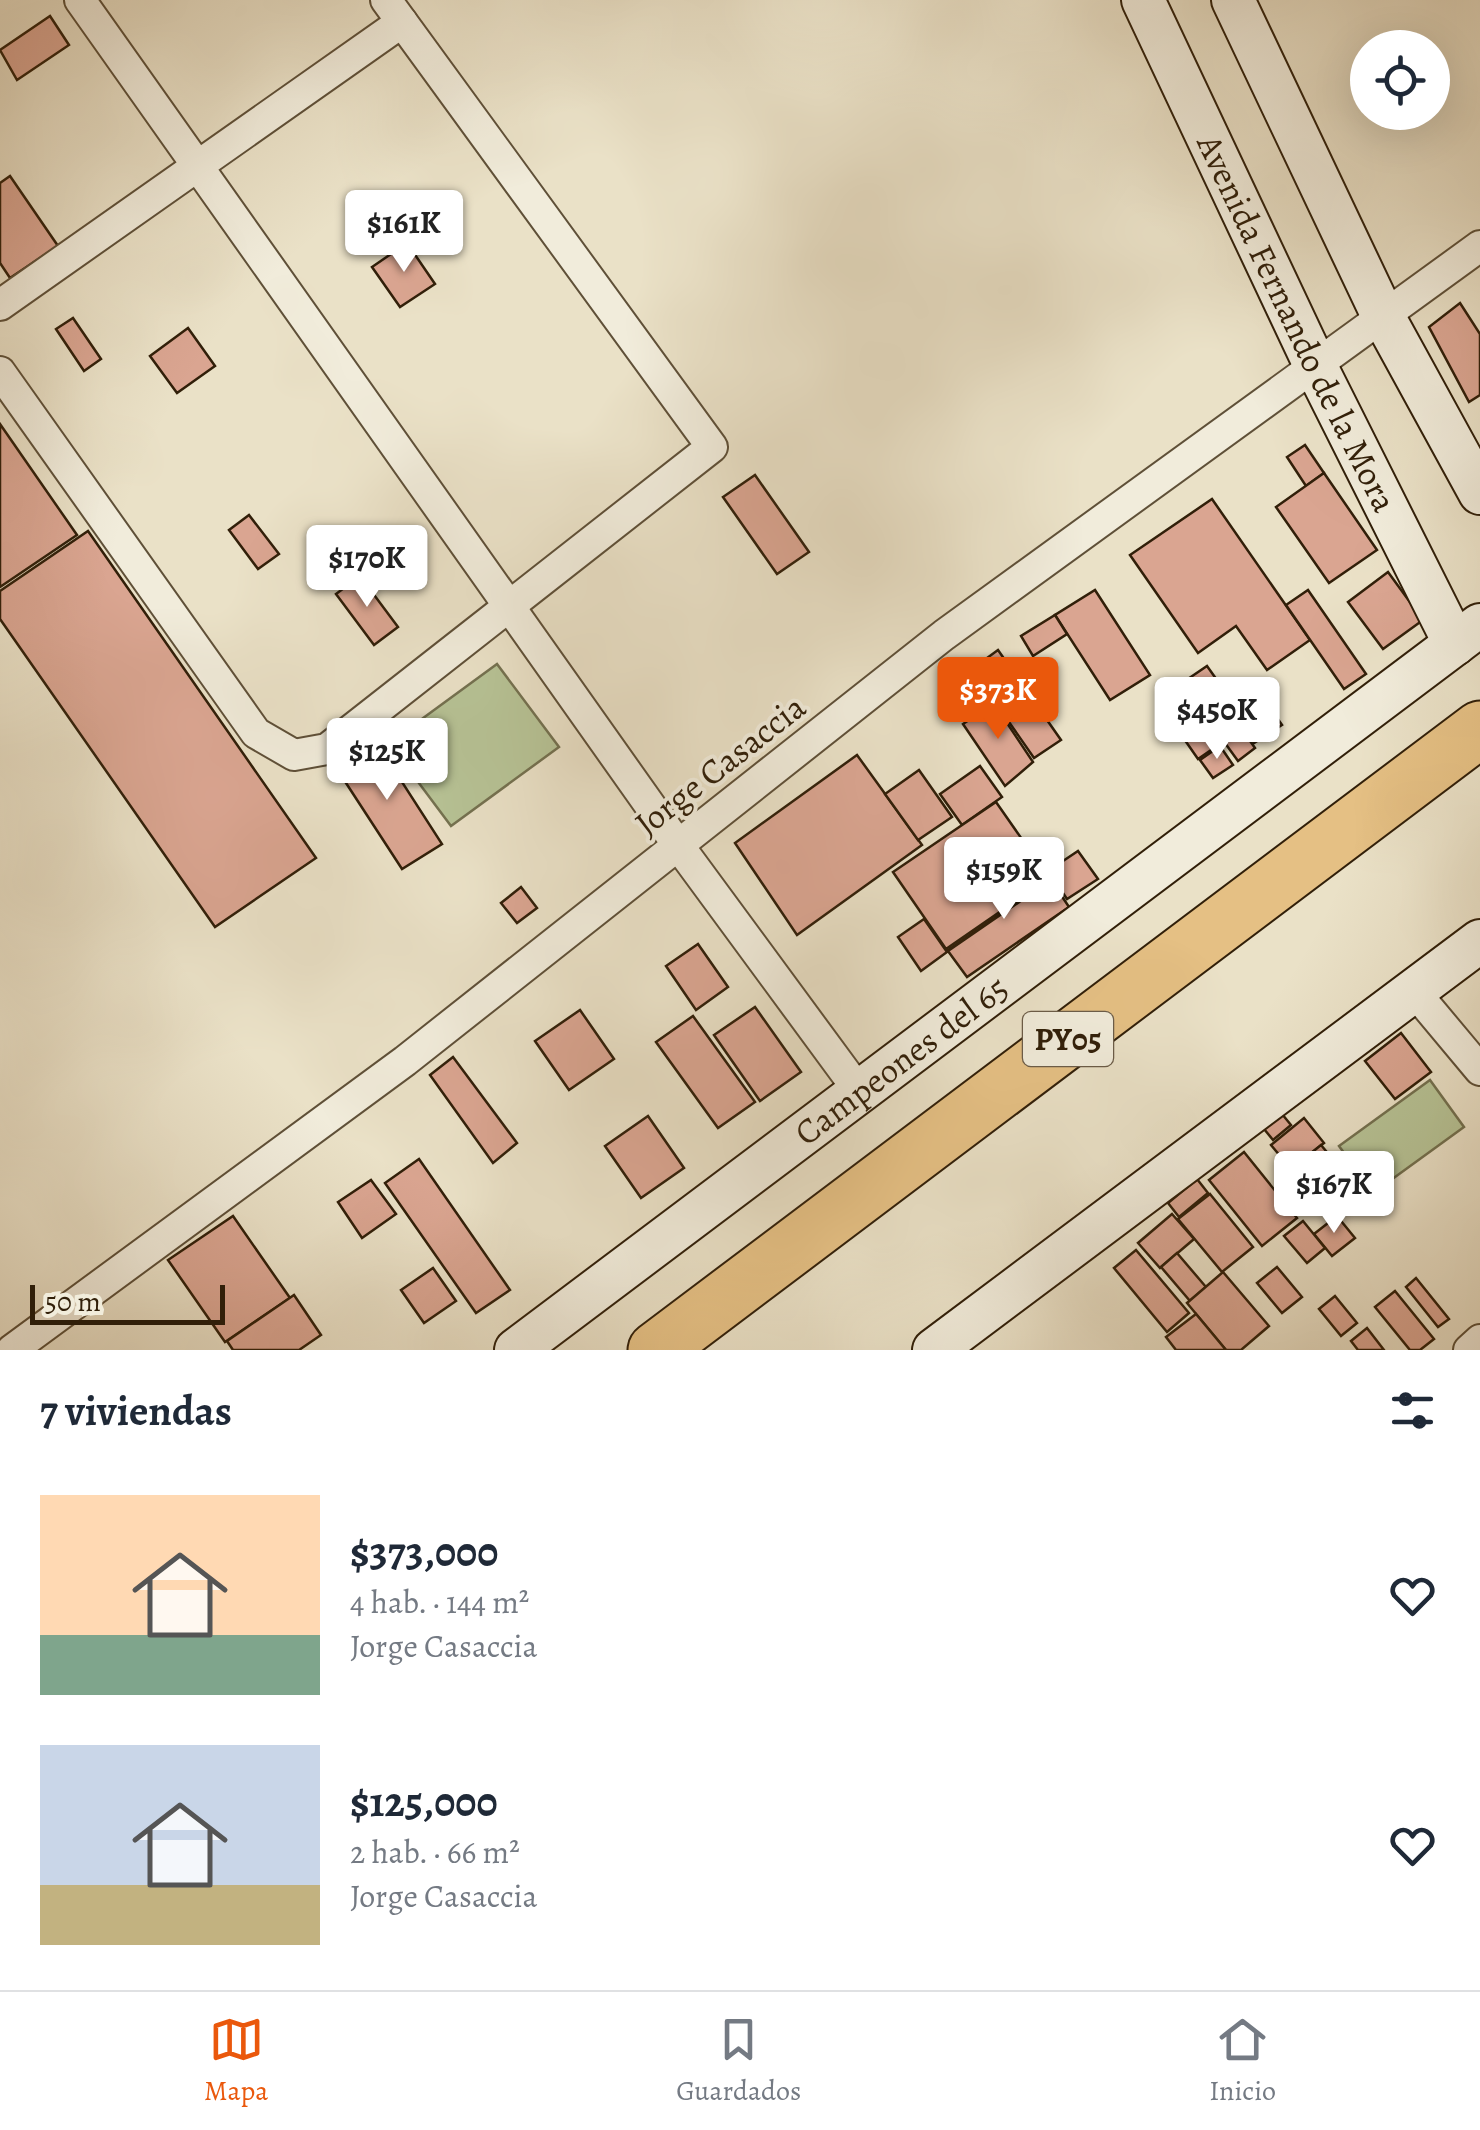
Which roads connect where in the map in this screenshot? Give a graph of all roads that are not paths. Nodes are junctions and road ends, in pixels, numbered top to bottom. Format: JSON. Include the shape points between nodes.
{"nodes":[{"id":1,"x":80,"y":0,"type":"edge"},
{"id":2,"x":1143,"y":0,"type":"edge"},
{"id":3,"x":1233,"y":0,"type":"edge"},
{"id":4,"x":394,"y":11,"type":"edge"},
{"id":5,"x":198,"y":166,"type":"junction"},
{"id":6,"x":1480,"y":246,"type":"edge"},
{"id":7,"x":0,"y":304,"type":"edge"},
{"id":8,"x":1383,"y":316,"type":"junction"},
{"id":9,"x":1315,"y":365,"type":"junction"},
{"id":10,"x":0,"y":372,"type":"edge"},
{"id":11,"x":1480,"y":493,"type":"edge"},
{"id":12,"x":510,"y":607,"type":"junction"},
{"id":13,"x":1467,"y":634,"type":"edge"},
{"id":14,"x":1480,"y":729,"type":"edge"},
{"id":15,"x":678,"y":846,"type":"junction"},
{"id":16,"x":1480,"y":941,"type":"edge"},
{"id":17,"x":1414,"y":991,"type":"junction"},
{"id":18,"x":1480,"y":1070,"type":"edge"},
{"id":19,"x":859,"y":1092,"type":"junction"},
{"id":20,"x":1480,"y":1340,"type":"edge"},
{"id":21,"x":12,"y":1350,"type":"edge"},
{"id":22,"x":516,"y":1350,"type":"edge"},
{"id":23,"x":656,"y":1350,"type":"edge"},
{"id":24,"x":934,"y":1350,"type":"edge"},
{"id":25,"x":1469,"y":1350,"type":"edge"}],
"edges":[{"from":1,"to":5,"type":"street"},
{"from":2,"to":9,"type":"main road","name":"Avenida Fernando de la Mora"},
{"from":3,"to":8,"type":"main road"},
{"from":4,"to":5,"type":"street"},
{"from":4,"to":12,"type":"street","via":[[712,447]]},
{"from":5,"to":7,"type":"street"},
{"from":5,"to":12,"type":"street"},
{"from":6,"to":8,"type":"street","name":"Jorge Casaccia"},
{"from":8,"to":9,"type":"street","name":"Jorge Casaccia"},
{"from":8,"to":11,"type":"main road"},
{"from":9,"to":13,"type":"main road","name":"Avenida Fernando de la Mora"},
{"from":9,"to":15,"type":"street","name":"Jorge Casaccia","via":[[944,635]]},
{"from":10,"to":12,"type":"street","via":[[256,733],[294,755],[327,749]]},
{"from":12,"to":15,"type":"street"},
{"from":13,"to":19,"type":"main road","name":"Campeones del 65"},
{"from":14,"to":23,"type":"highway","number":"PY05"},
{"from":15,"to":19,"type":"street"},
{"from":15,"to":21,"type":"street","name":"Jorge Casaccia","via":[[405,1061]]},
{"from":16,"to":17,"type":"main road"},
{"from":17,"to":18,"type":"street"},
{"from":17,"to":24,"type":"main road"},
{"from":19,"to":22,"type":"main road","name":"Campeones del 65"},
{"from":20,"to":25,"type":"street"}]}
